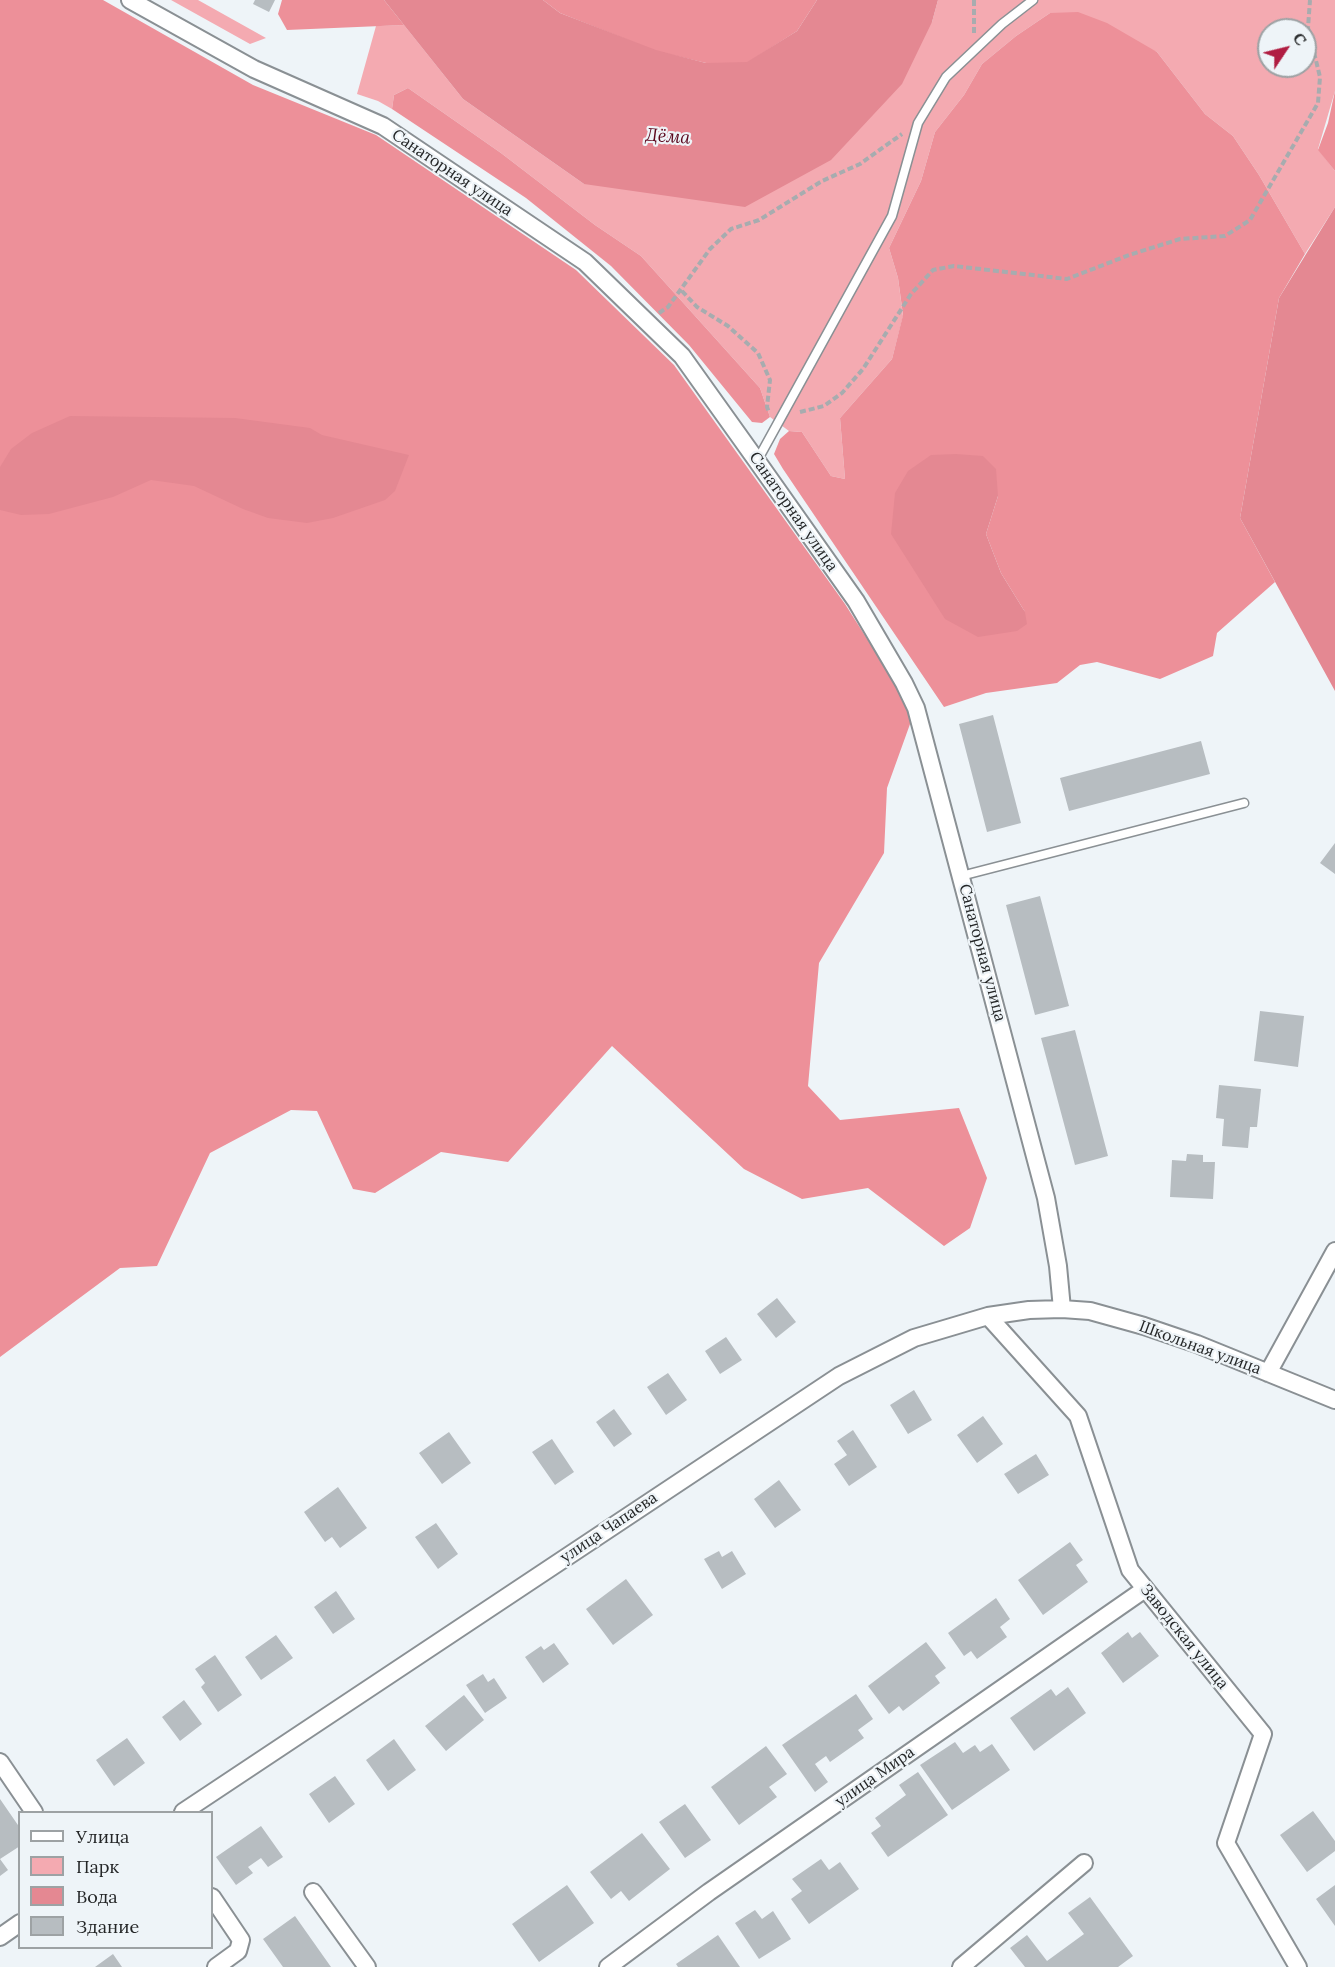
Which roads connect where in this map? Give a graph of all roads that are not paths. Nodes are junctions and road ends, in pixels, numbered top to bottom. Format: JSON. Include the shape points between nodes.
{"nodes":[{"id":1,"x":130,"y":0,"type":"edge"},
{"id":2,"x":1033,"y":0,"type":"edge"},
{"id":3,"x":757,"y":461,"type":"junction"},
{"id":4,"x":1245,"y":803,"type":"dead end"},
{"id":5,"x":962,"y":876,"type":"junction"},
{"id":6,"x":1335,"y":1251,"type":"edge"},
{"id":7,"x":1062,"y":1309,"type":"junction"},
{"id":8,"x":988,"y":1316,"type":"junction"},
{"id":9,"x":1268,"y":1373,"type":"junction"},
{"id":10,"x":1335,"y":1400,"type":"edge"},
{"id":11,"x":1145,"y":1589,"type":"junction"},
{"id":12,"x":0,"y":1762,"type":"edge"},
{"id":13,"x":33,"y":1811,"type":"edge"},
{"id":14,"x":185,"y":1811,"type":"edge"},
{"id":15,"x":1084,"y":1863,"type":"dead end"},
{"id":16,"x":313,"y":1892,"type":"dead end"},
{"id":17,"x":213,"y":1898,"type":"edge"},
{"id":18,"x":18,"y":1924,"type":"edge"},
{"id":19,"x":0,"y":1937,"type":"edge"},
{"id":20,"x":216,"y":1967,"type":"edge"},
{"id":21,"x":367,"y":1967,"type":"edge"},
{"id":22,"x":608,"y":1967,"type":"edge"},
{"id":23,"x":961,"y":1967,"type":"edge"},
{"id":24,"x":1298,"y":1967,"type":"edge"}],
"edges":[{"from":1,"to":3,"type":"street","name":"Санаторная улица","via":[[254,69],[383,126],[585,262],[682,356]]},
{"from":2,"to":3,"type":"lane","via":[[946,77],[918,123],[892,216]]},
{"from":3,"to":5,"type":"street","name":"Санаторная улица","via":[[856,601],[912,698]]},
{"from":4,"to":5,"type":"lane"},
{"from":5,"to":7,"type":"street","name":"Санаторная улица","via":[[1046,1198]]},
{"from":6,"to":9,"type":"street"},
{"from":7,"to":8,"type":"street","name":"улица Чапаева"},
{"from":7,"to":9,"type":"street","name":"Школьная улица","via":[[1090,1311],[1144,1326]]},
{"from":8,"to":11,"type":"street","name":"Заводская улица","via":[[1078,1416],[1130,1570]]},
{"from":8,"to":14,"type":"street","name":"улица Чапаева","via":[[914,1338],[839,1376]]},
{"from":9,"to":10,"type":"street","name":"Школьная улица"},
{"from":11,"to":22,"type":"street","name":"улица Мира","via":[[709,1892]]},
{"from":11,"to":24,"type":"street","name":"Заводская улица","via":[[1263,1734],[1226,1843]]},
{"from":12,"to":13,"type":"street"},
{"from":15,"to":23,"type":"street"},
{"from":16,"to":21,"type":"street"},
{"from":17,"to":20,"type":"street","via":[[241,1940],[238,1951]]},
{"from":18,"to":19,"type":"street"}]}
